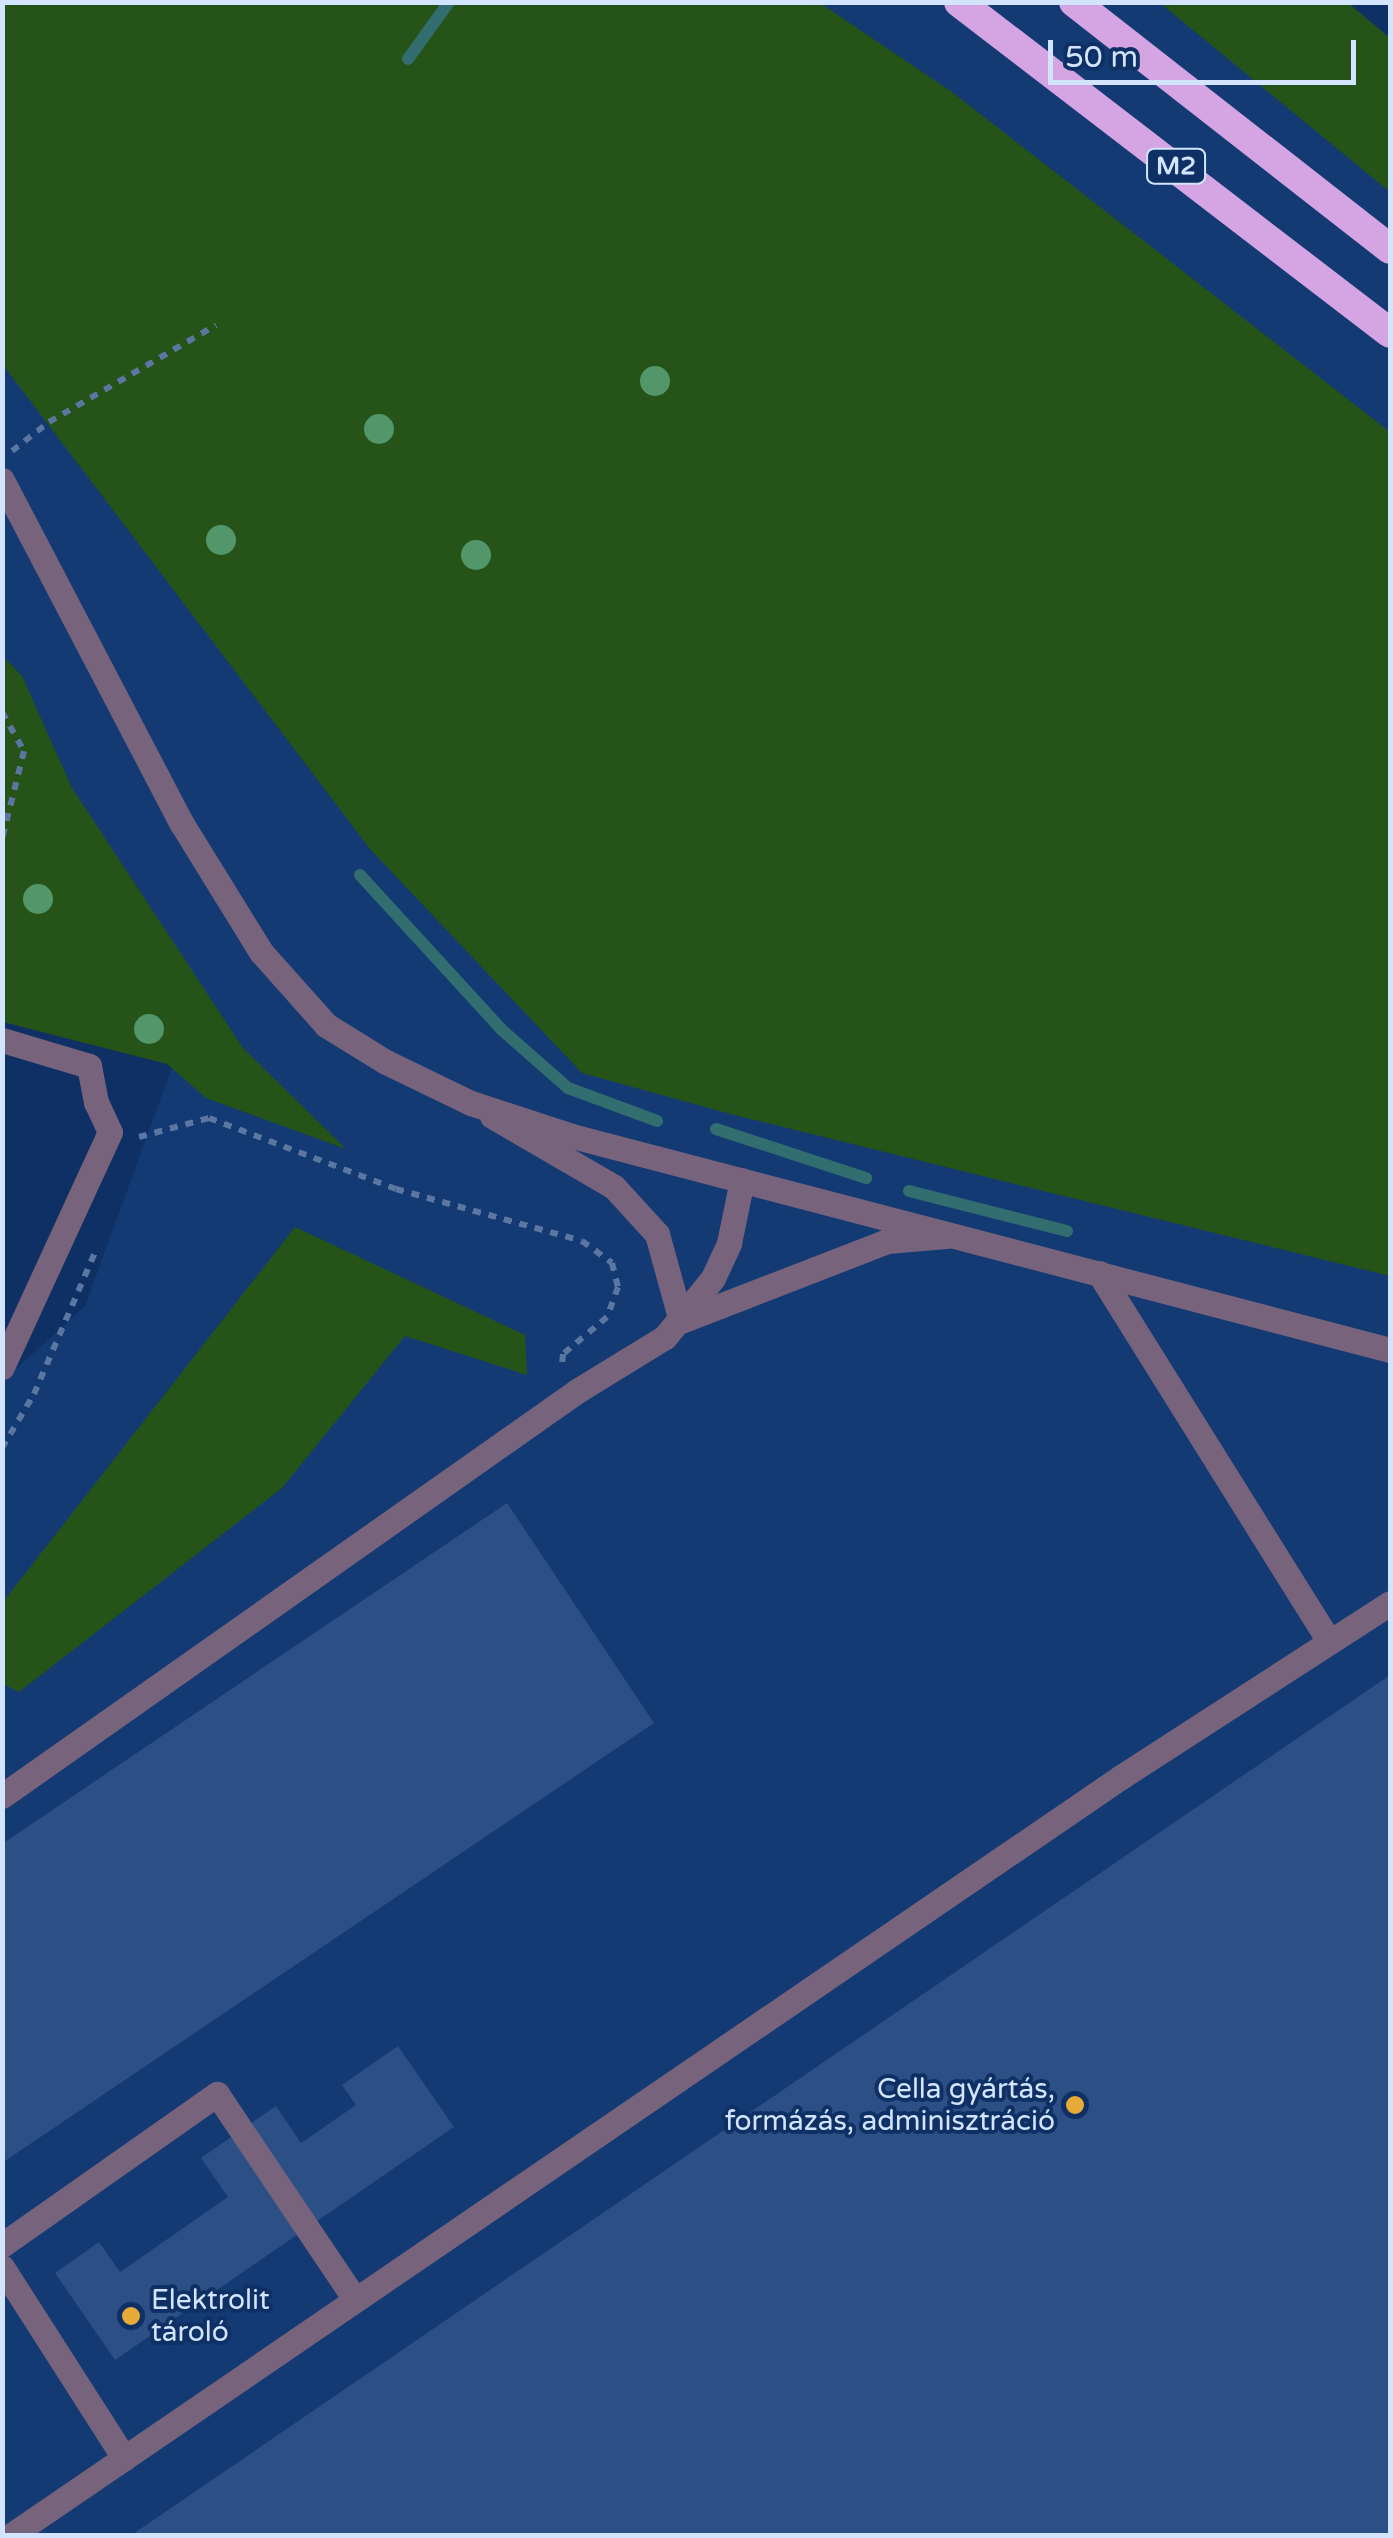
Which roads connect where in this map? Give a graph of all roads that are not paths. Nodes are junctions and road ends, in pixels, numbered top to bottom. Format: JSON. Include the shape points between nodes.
{"nodes":[{"id":1,"x":959,"y":2,"type":"edge"},
{"id":2,"x":1074,"y":2,"type":"edge"},
{"id":3,"x":1390,"y":249,"type":"edge"},
{"id":4,"x":1390,"y":333,"type":"edge"},
{"id":5,"x":2,"y":480,"type":"edge"},
{"id":6,"x":2,"y":1040,"type":"edge"},
{"id":7,"x":471,"y":1103,"type":"junction"},
{"id":8,"x":742,"y":1180,"type":"junction"},
{"id":9,"x":951,"y":1235,"type":"junction"},
{"id":10,"x":1099,"y":1273,"type":"junction"},
{"id":11,"x":681,"y":1321,"type":"junction"},
{"id":12,"x":1390,"y":1350,"type":"edge"},
{"id":13,"x":2,"y":1368,"type":"edge"},
{"id":14,"x":1390,"y":1603,"type":"edge"},
{"id":15,"x":1328,"y":1640,"type":"junction"},
{"id":16,"x":2,"y":1796,"type":"edge"},
{"id":17,"x":2,"y":2244,"type":"edge"},
{"id":18,"x":2,"y":2267,"type":"edge"},
{"id":19,"x":356,"y":2300,"type":"junction"},
{"id":20,"x":124,"y":2458,"type":"junction"},
{"id":21,"x":6,"y":2534,"type":"edge"}],
"edges":[{"from":1,"to":4,"type":"highway","number":"M2"},
{"from":2,"to":3,"type":"highway","number":"M2"},
{"from":5,"to":7,"type":"street","via":[[182,824],[261,952],[326,1025]]},
{"from":6,"to":13,"type":"street","via":[[89,1066],[110,1132]]},
{"from":7,"to":8,"type":"street"},
{"from":7,"to":11,"type":"street","via":[[614,1187],[657,1234]]},
{"from":8,"to":9,"type":"street"},
{"from":8,"to":11,"type":"street","via":[[729,1243]]},
{"from":9,"to":10,"type":"street"},
{"from":9,"to":11,"type":"street","via":[[888,1241]]},
{"from":10,"to":12,"type":"street"},
{"from":10,"to":15,"type":"street"},
{"from":11,"to":16,"type":"street"},
{"from":14,"to":15,"type":"street"},
{"from":15,"to":19,"type":"street"},
{"from":17,"to":19,"type":"street","via":[[217,2094]]},
{"from":18,"to":20,"type":"street"},
{"from":19,"to":20,"type":"street"},
{"from":20,"to":21,"type":"street"}]}
